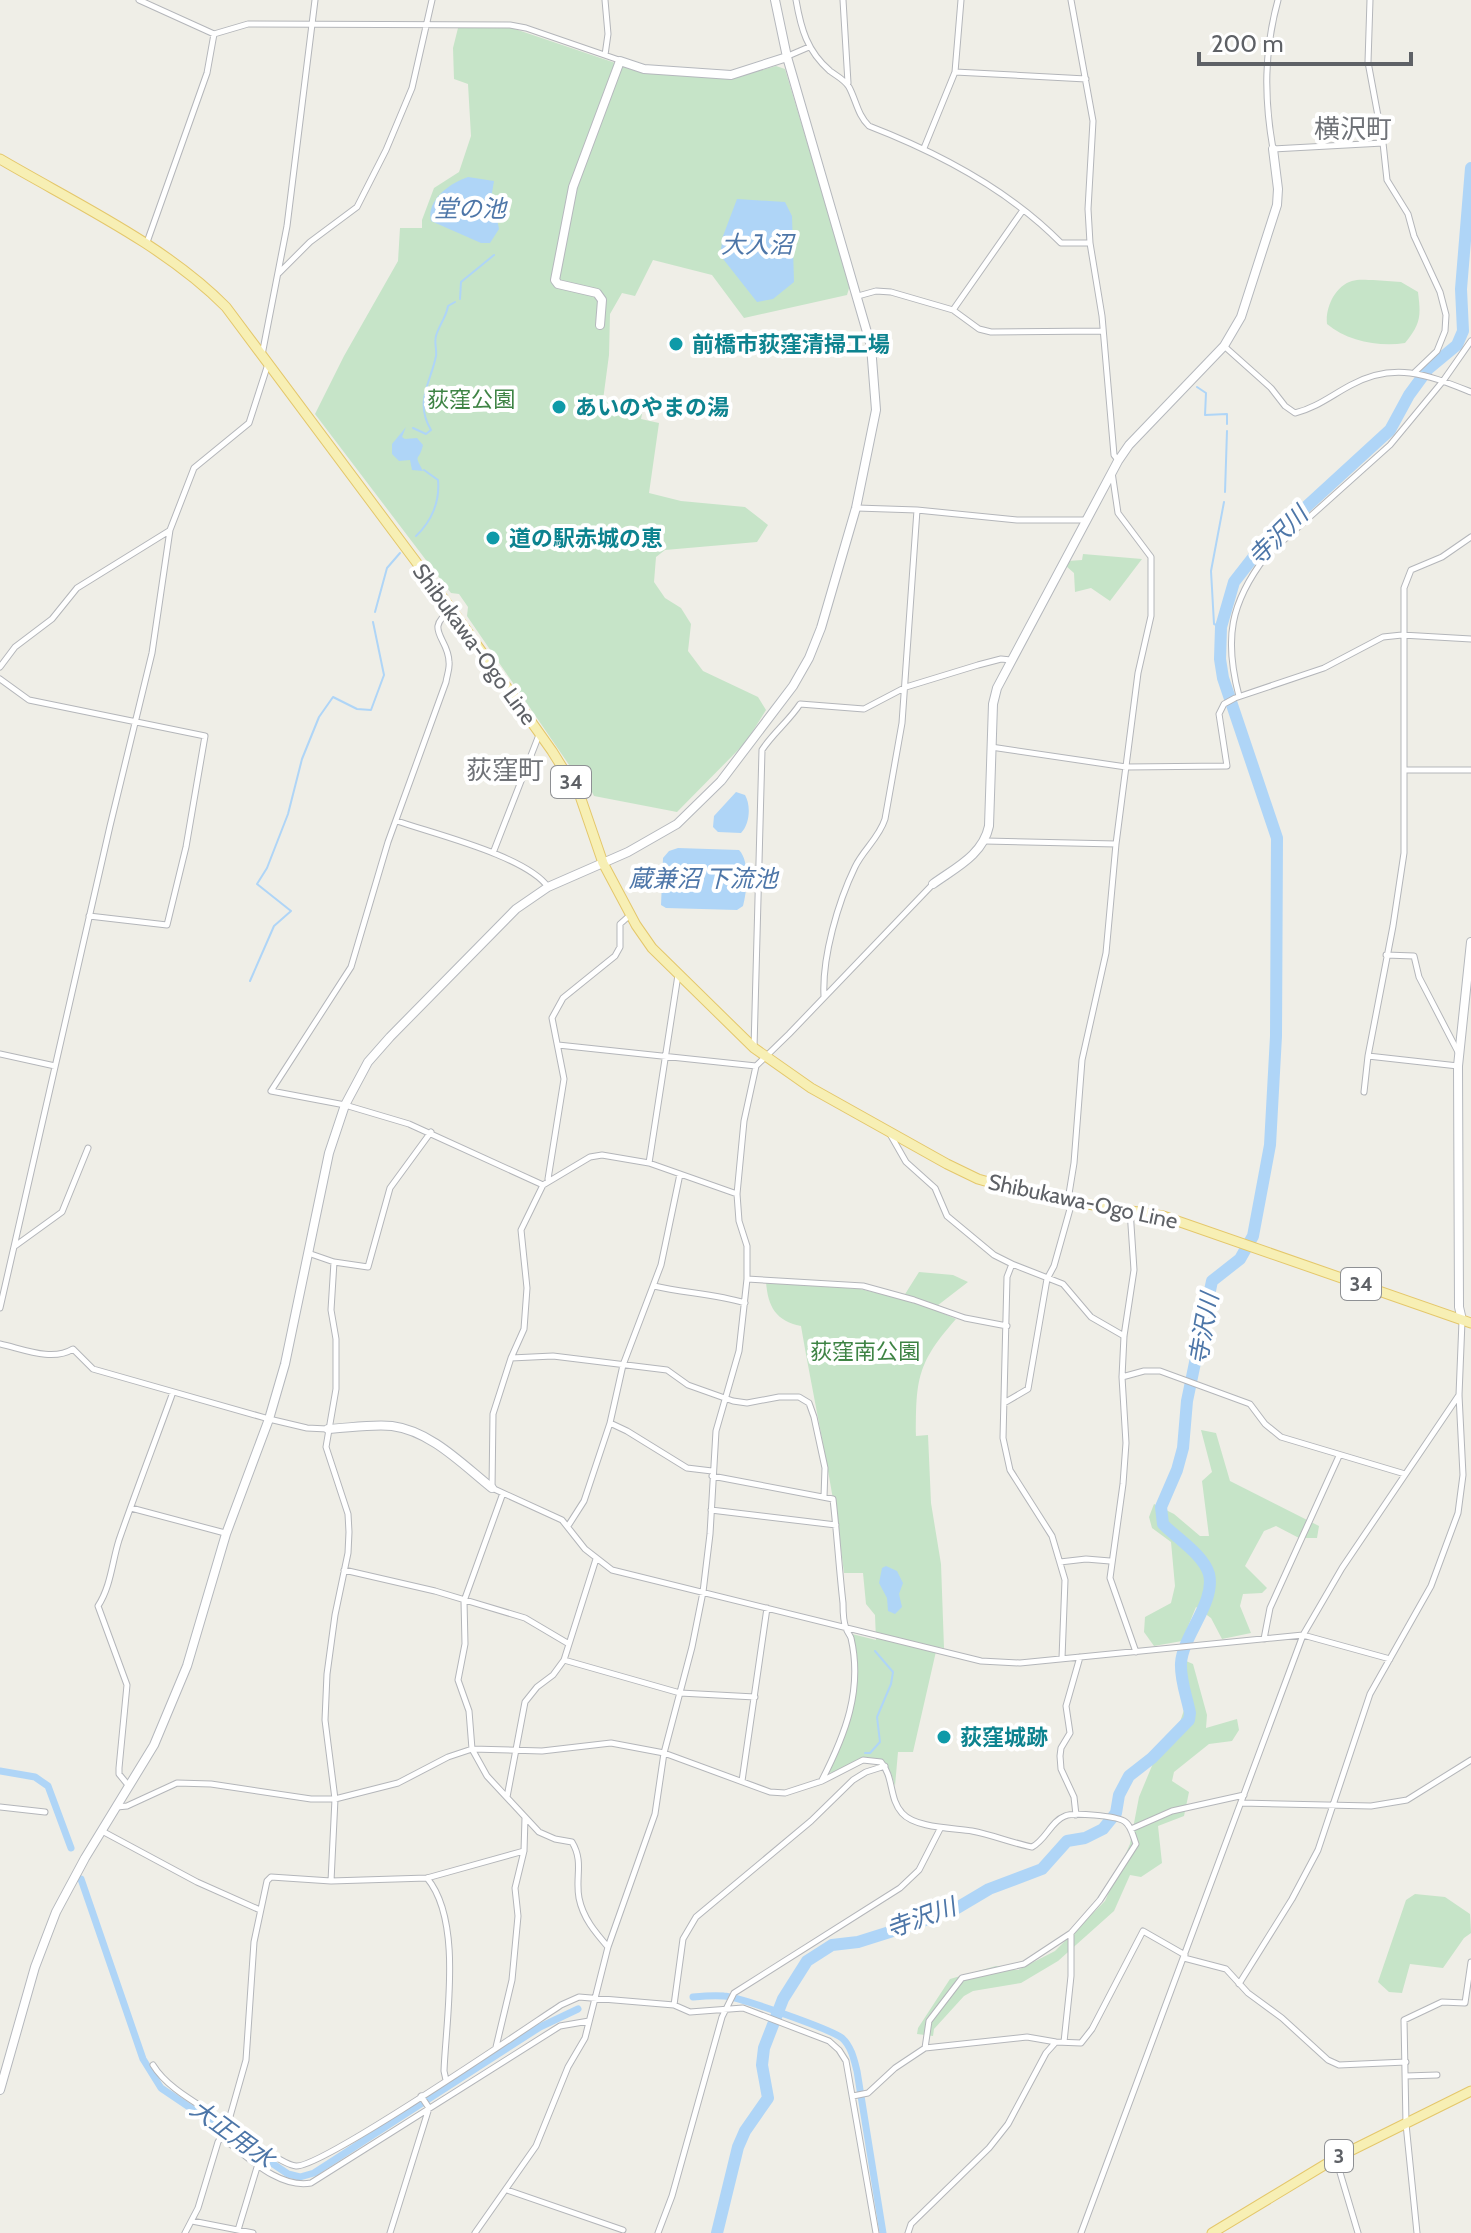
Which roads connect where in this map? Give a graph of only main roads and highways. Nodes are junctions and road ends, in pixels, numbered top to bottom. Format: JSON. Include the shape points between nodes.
{"nodes":[{"id":1,"x":0,"y":159,"type":"edge"},
{"id":2,"x":1466,"y":1321,"type":"edge"},
{"id":3,"x":1471,"y":2092,"type":"edge"},
{"id":4,"x":1212,"y":2233,"type":"edge"}],
"edges":[{"from":1,"to":2,"type":"main road","name":"Shibukawa-Ogo Line","number":"34","via":[[175,263],[234,316],[539,733],[580,796],[603,863],[629,916],[652,948],[754,1048],[811,1088],[978,1179],[1020,1192],[1163,1216]]},
{"from":3,"to":4,"type":"main road","number":"3","via":[[1336,2158]]}]}
